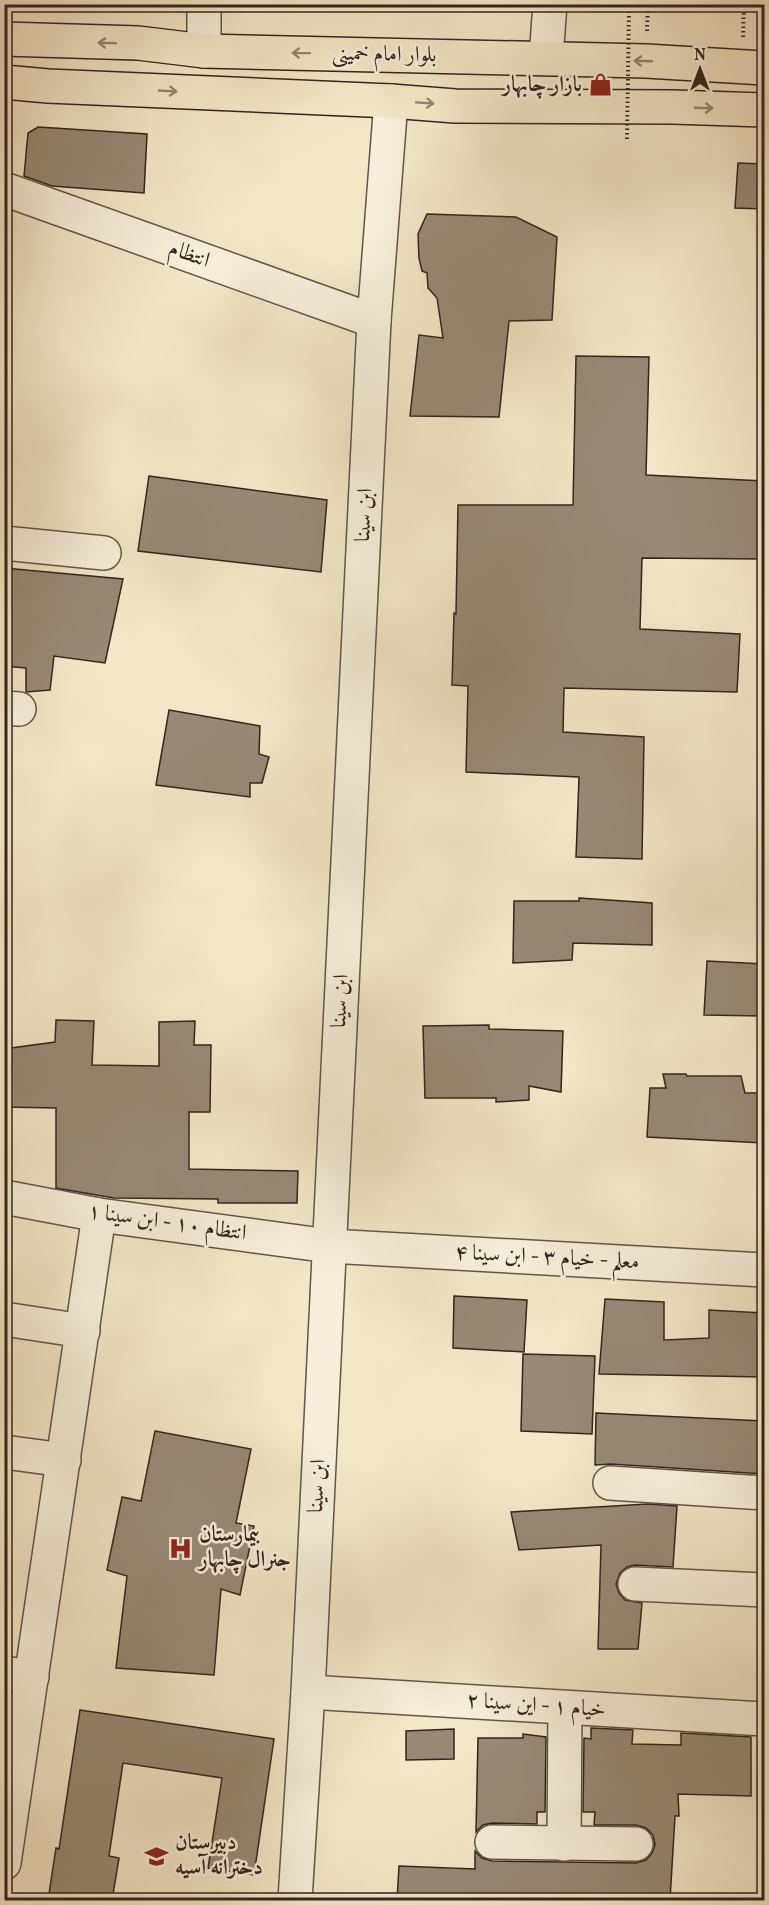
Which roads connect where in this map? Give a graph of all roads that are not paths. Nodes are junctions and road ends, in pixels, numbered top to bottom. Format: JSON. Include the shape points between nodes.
{"nodes":[{"id":1,"x":204,"y":4,"type":"edge"},
{"id":2,"x":564,"y":6,"type":"edge"},
{"id":3,"x":4,"y":39,"type":"edge"},
{"id":4,"x":50,"y":41,"type":"junction"},
{"id":5,"x":204,"y":51,"type":"junction"},
{"id":6,"x":546,"y":58,"type":"junction"},
{"id":7,"x":765,"y":68,"type":"edge"},
{"id":8,"x":4,"y":82,"type":"edge"},
{"id":9,"x":48,"y":86,"type":"junction"},
{"id":10,"x":391,"y":101,"type":"junction"},
{"id":11,"x":765,"y":110,"type":"edge"},
{"id":12,"x":4,"y":189,"type":"edge"},
{"id":13,"x":374,"y":321,"type":"junction"},
{"id":14,"x":4,"y":543,"type":"edge"},
{"id":15,"x":104,"y":553,"type":"dead end"},
{"id":16,"x":4,"y":1197,"type":"edge"},
{"id":17,"x":99,"y":1215,"type":"junction"},
{"id":18,"x":329,"y":1246,"type":"junction"},
{"id":19,"x":765,"y":1270,"type":"edge"},
{"id":20,"x":4,"y":1319,"type":"edge"},
{"id":21,"x":82,"y":1330,"type":"junction"},
{"id":22,"x":4,"y":1452,"type":"edge"},
{"id":23,"x":64,"y":1461,"type":"junction"},
{"id":24,"x":610,"y":1483,"type":"dead end"},
{"id":25,"x":765,"y":1493,"type":"edge"},
{"id":26,"x":634,"y":1584,"type":"dead end"},
{"id":27,"x":765,"y":1590,"type":"edge"},
{"id":28,"x":18,"y":1675,"type":"edge"},
{"id":29,"x":308,"y":1692,"type":"junction"},
{"id":30,"x":565,"y":1708,"type":"junction"},
{"id":31,"x":765,"y":1719,"type":"edge"},
{"id":32,"x":492,"y":1842,"type":"dead end"},
{"id":33,"x":564,"y":1844,"type":"junction"},
{"id":34,"x":636,"y":1844,"type":"dead end"},
{"id":35,"x":4,"y":1863,"type":"edge"},
{"id":36,"x":295,"y":1900,"type":"edge"}],
"edges":[{"from":1,"to":5,"type":"street"},
{"from":2,"to":6,"type":"street"},
{"from":3,"to":4,"type":"main road","name":"بلوار امام خمینی"},
{"from":5,"to":4,"type":"main road","name":"بلوار امام خمینی","one_way":true},
{"from":4,"to":9,"type":"main road"},
{"from":6,"to":5,"type":"main road","name":"بلوار امام خمینی","one_way":true},
{"from":7,"to":6,"type":"main road","name":"بلوار امام خمینی","one_way":true},
{"from":8,"to":9,"type":"main road","name":"بلوار امام خمینی"},
{"from":9,"to":10,"type":"main road","name":"بلوار امام خمینی","one_way":true},
{"from":10,"to":11,"type":"main road","name":"بلوار امام خمینی","one_way":true,"via":[[455,106]]},
{"from":10,"to":13,"type":"street","name":"ابن سینا"},
{"from":12,"to":13,"type":"street","name":"انتظام"},
{"from":13,"to":18,"type":"street","name":"ابن سینا"},
{"from":14,"to":15,"type":"street"},
{"from":16,"to":17,"type":"street","name":"انتظام ۱۰ - ابن سینا ۱"},
{"from":17,"to":18,"type":"street","name":"انتظام ۱۰ - ابن سینا ۱"},
{"from":17,"to":21,"type":"street"},
{"from":18,"to":19,"type":"street","name":"معلم - خیام ۳ - ابن سینا ۴"},
{"from":18,"to":29,"type":"street","name":"ابن سینا"},
{"from":20,"to":21,"type":"street"},
{"from":21,"to":23,"type":"street"},
{"from":22,"to":23,"type":"street"},
{"from":23,"to":28,"type":"street"},
{"from":24,"to":25,"type":"street"},
{"from":26,"to":27,"type":"street"},
{"from":28,"to":35,"type":"street"},
{"from":29,"to":30,"type":"street","name":"خیام ۱ - این سینا ۲"},
{"from":29,"to":36,"type":"street","name":"ابن سینا"},
{"from":30,"to":31,"type":"street","name":"خیام ۱ - این سینا ۲"},
{"from":30,"to":33,"type":"street"},
{"from":32,"to":33,"type":"street"},
{"from":33,"to":34,"type":"street"}]}
